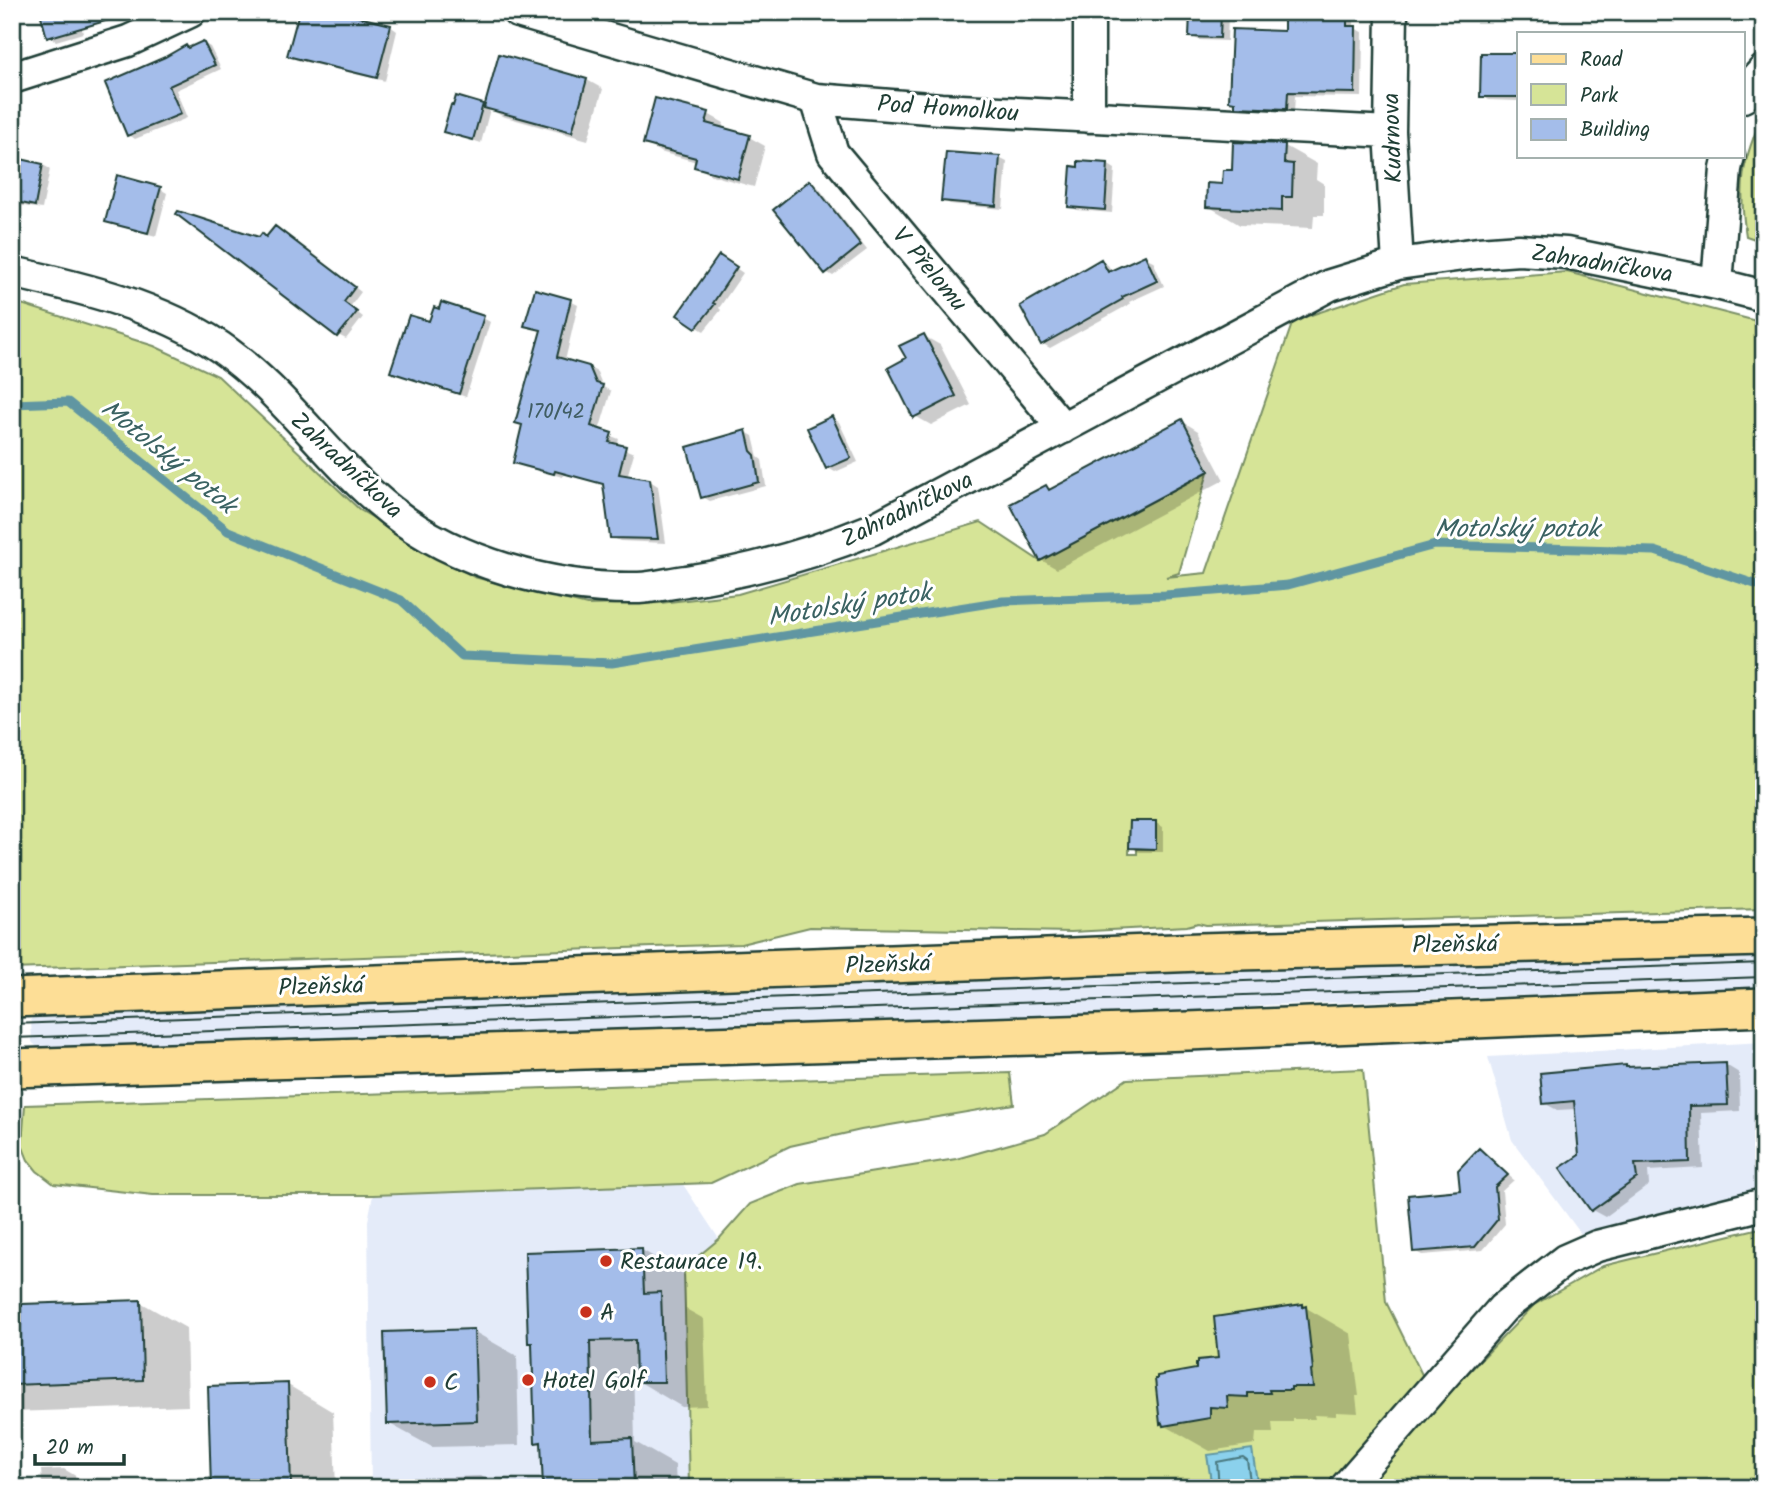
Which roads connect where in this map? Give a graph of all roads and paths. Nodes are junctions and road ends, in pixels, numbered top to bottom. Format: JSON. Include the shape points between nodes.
{"nodes":[{"id":1,"x":190,"y":12,"type":"edge"},
{"id":2,"x":518,"y":12,"type":"edge"},
{"id":3,"x":1089,"y":12,"type":"edge"},
{"id":4,"x":1392,"y":12,"type":"edge"},
{"id":5,"x":1764,"y":70,"type":"edge"},
{"id":6,"x":12,"y":78,"type":"edge"},
{"id":7,"x":1744,"y":92,"type":"edge"},
{"id":8,"x":816,"y":99,"type":"junction"},
{"id":9,"x":1089,"y":117,"type":"junction"},
{"id":10,"x":1390,"y":132,"type":"junction"},
{"id":11,"x":1729,"y":158,"type":"edge"},
{"id":12,"x":1398,"y":264,"type":"junction"},
{"id":13,"x":12,"y":272,"type":"edge"},
{"id":14,"x":1717,"y":284,"type":"junction"},
{"id":15,"x":1764,"y":296,"type":"edge"},
{"id":16,"x":1063,"y":428,"type":"junction"},
{"id":17,"x":1764,"y":937,"type":"edge"},
{"id":18,"x":12,"y":998,"type":"edge"},
{"id":19,"x":1764,"y":1007,"type":"edge"},
{"id":20,"x":12,"y":1068,"type":"edge"},
{"id":21,"x":1764,"y":1204,"type":"edge"},
{"id":22,"x":1345,"y":1488,"type":"edge"}],
"edges":[{"from":1,"to":6,"type":"street","via":[[128,41]]},
{"from":2,"to":8,"type":"street","name":"Pod Homolkou"},
{"from":3,"to":9,"type":"street"},
{"from":4,"to":10,"type":"street","name":"Kudrnova"},
{"from":5,"to":7,"type":"street"},
{"from":8,"to":9,"type":"street","name":"Pod Homolkou"},
{"from":8,"to":16,"type":"street","name":"V Přelomu","via":[[833,153]]},
{"from":9,"to":10,"type":"street","name":"Pod Homolkou"},
{"from":10,"to":12,"type":"street","name":"Kudrnova"},
{"from":11,"to":14,"type":"street"},
{"from":12,"to":14,"type":"street","name":"Zahradníčkova","via":[[1543,250]]},
{"from":12,"to":16,"type":"street","name":"Zahradníčkova","via":[[1331,285]]},
{"from":13,"to":16,"type":"street","name":"Zahradníčkova","via":[[122,301],[189,329],[250,370],[358,481],[392,512],[434,540],[495,566],[587,585],[640,588],[709,577],[752,570],[835,545]]},
{"from":14,"to":15,"type":"street","name":"Zahradníčkova"},
{"from":17,"to":18,"type":"main road","name":"Plzeňská","via":[[1188,952]]},
{"from":19,"to":20,"type":"main road","via":[[1161,1032]]},
{"from":21,"to":22,"type":"street","via":[[1597,1246],[1565,1260],[1503,1308]]}]}
